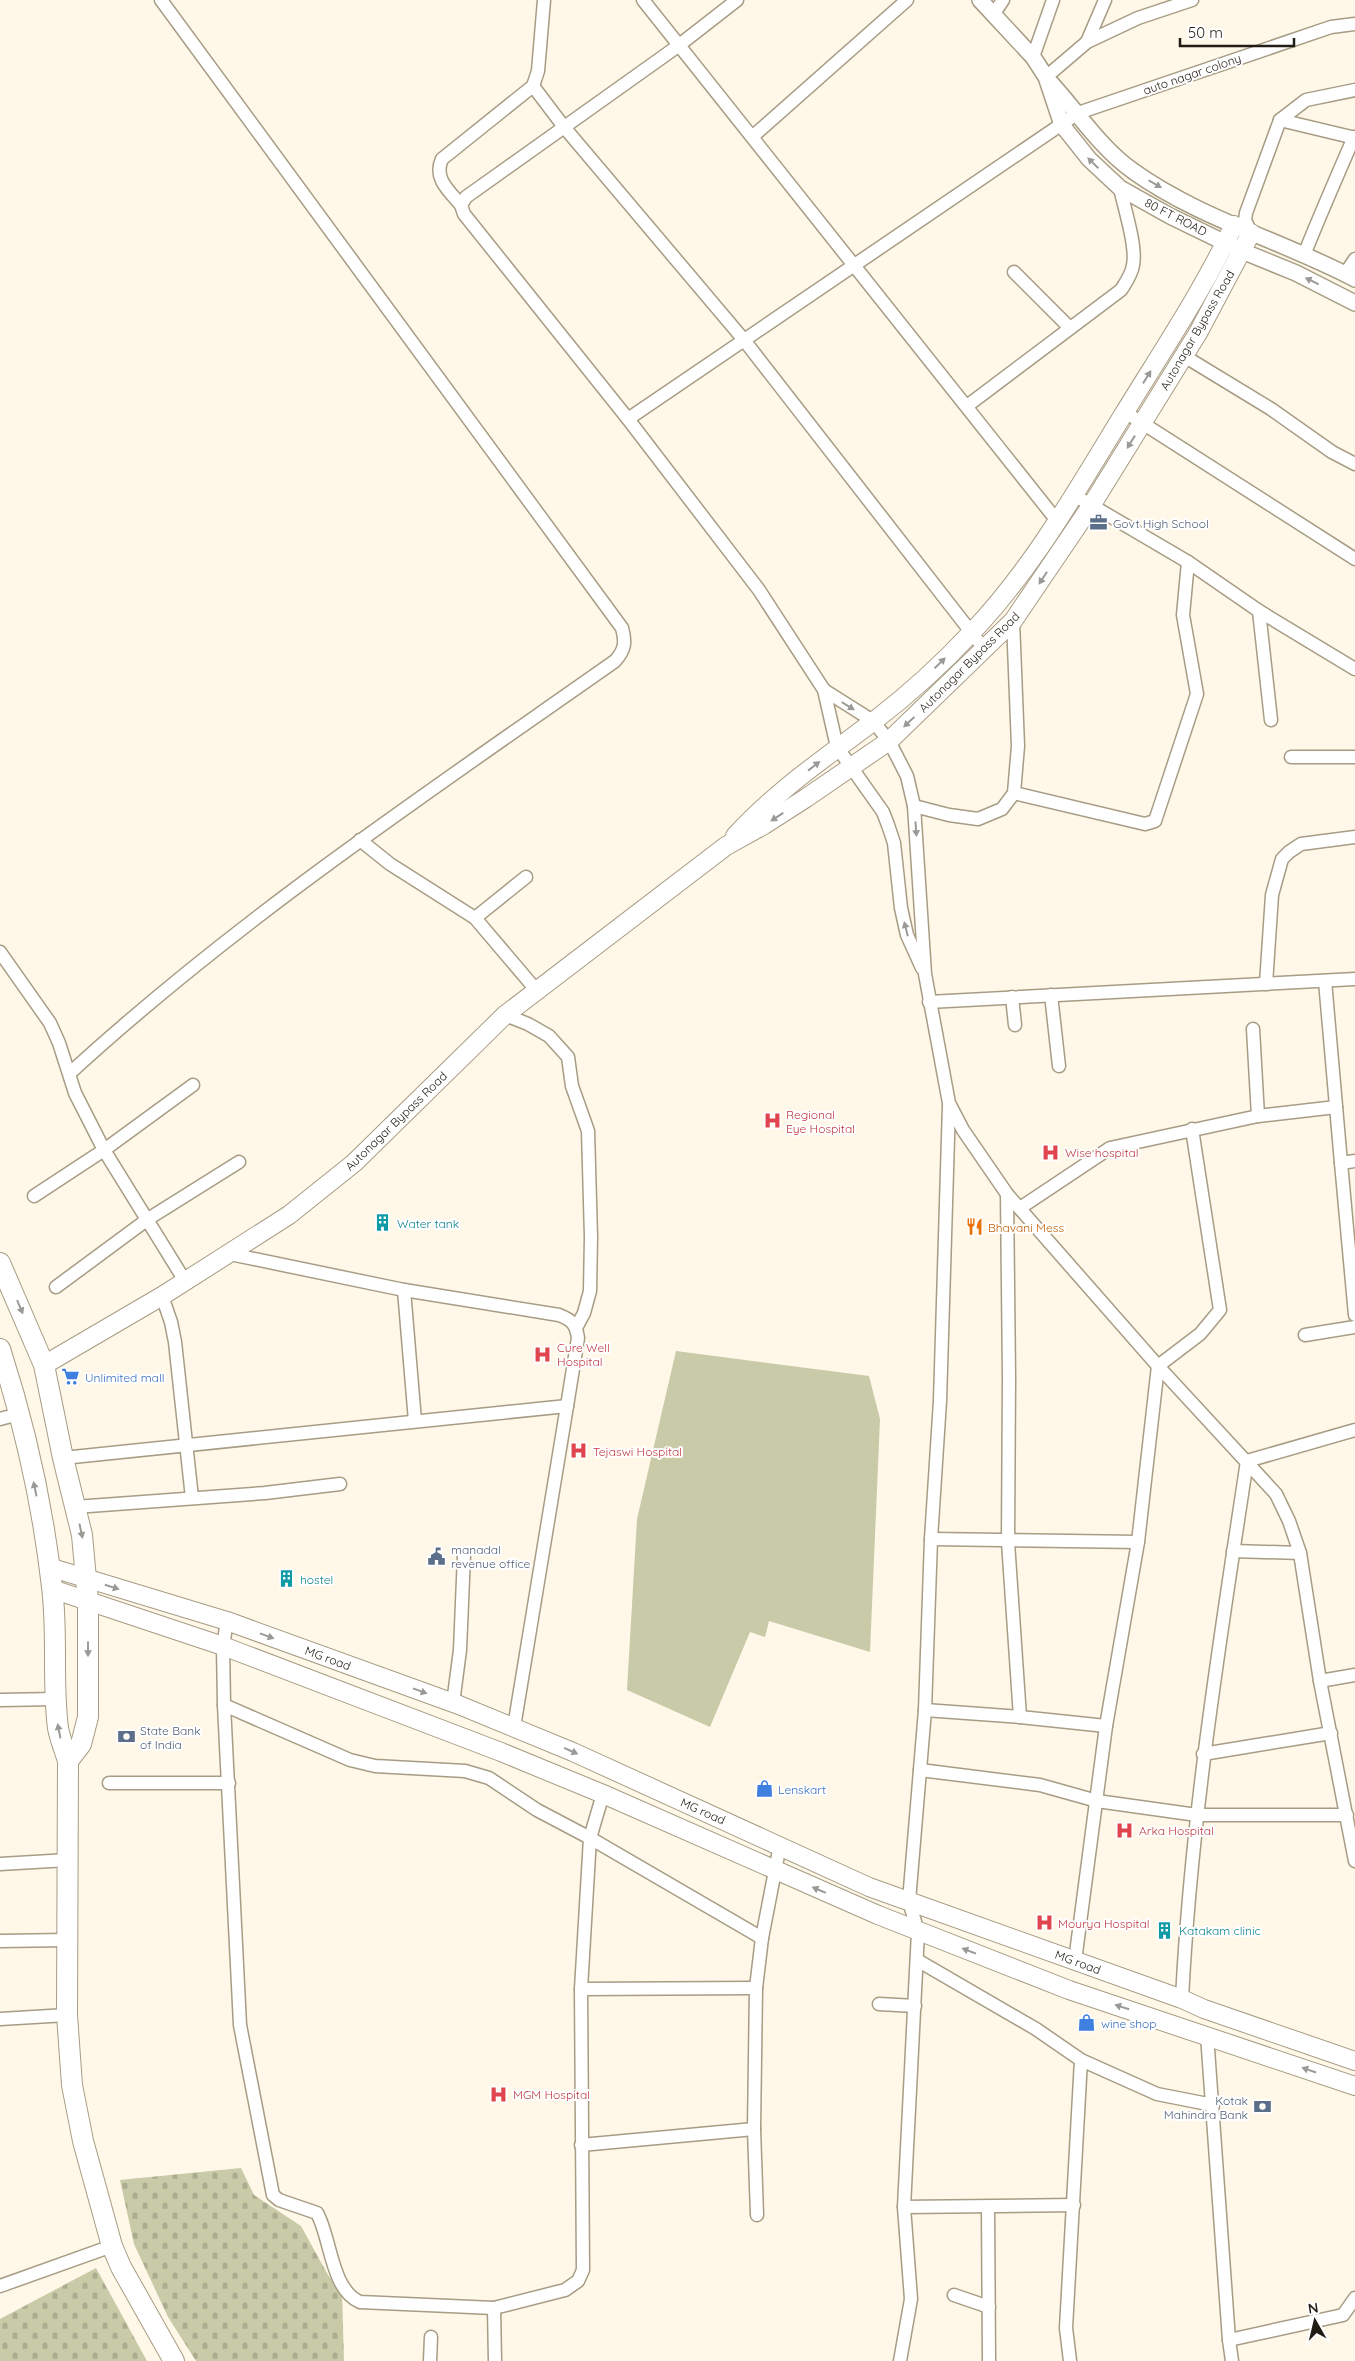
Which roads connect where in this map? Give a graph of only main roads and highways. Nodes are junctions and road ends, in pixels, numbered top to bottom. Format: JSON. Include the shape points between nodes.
{"nodes":[{"id":1,"x":1234,"y":225,"type":"road end"},
{"id":2,"x":1251,"y":233,"type":"road end"},
{"id":3,"x":726,"y":846,"type":"junction"},
{"id":4,"x":0,"y":1263,"type":"edge"},
{"id":5,"x":0,"y":1349,"type":"edge"},
{"id":6,"x":44,"y":1365,"type":"junction"},
{"id":7,"x":9,"y":1416,"type":"edge"},
{"id":8,"x":49,"y":1567,"type":"junction"},
{"id":9,"x":87,"y":1579,"type":"junction"},
{"id":10,"x":52,"y":1589,"type":"junction"},
{"id":11,"x":88,"y":1601,"type":"junction"},
{"id":12,"x":68,"y":1761,"type":"junction"},
{"id":13,"x":1354,"y":2056,"type":"edge"},
{"id":14,"x":1355,"y":2086,"type":"edge"},
{"id":15,"x":174,"y":2361,"type":"edge"}],
"edges":[{"from":3,"to":1,"type":"main road","name":"Autonagar Bypass Road","one_way":true,"via":[[756,814],[914,688],[972,633],[1009,588],[1058,522],[1181,323]]},
{"from":2,"to":3,"type":"main road","name":"Autonagar Bypass Road","one_way":true,"via":[[1184,356],[1091,506],[1013,621],[889,741],[764,825]]},
{"from":3,"to":6,"type":"main road","name":"Autonagar Bypass Road","via":[[505,1016],[354,1163],[289,1215],[162,1296]]},
{"from":4,"to":6,"type":"highway","one_way":true},
{"from":5,"to":7,"type":"highway"},
{"from":6,"to":9,"type":"highway","one_way":true,"via":[[82,1534]]},
{"from":8,"to":7,"type":"highway","one_way":true,"via":[[42,1519]]},
{"from":8,"to":9,"type":"main road","name":"MG road"},
{"from":8,"to":10,"type":"highway"},
{"from":9,"to":11,"type":"highway"},
{"from":9,"to":13,"type":"main road","name":"MG road","one_way":true,"via":[[227,1621],[453,1703],[869,1887],[1204,2009]]},
{"from":10,"to":11,"type":"main road","name":"MG road"},
{"from":12,"to":10,"type":"highway","one_way":true,"via":[[58,1730]]},
{"from":11,"to":12,"type":"highway","one_way":true,"via":[[88,1717],[81,1744]]},
{"from":14,"to":11,"type":"main road","name":"MG road","one_way":true,"via":[[1069,1990],[918,1932],[492,1749],[223,1646]]},
{"from":12,"to":15,"type":"highway","via":[[67,2015],[72,2085],[81,2132],[112,2246]]}]}
